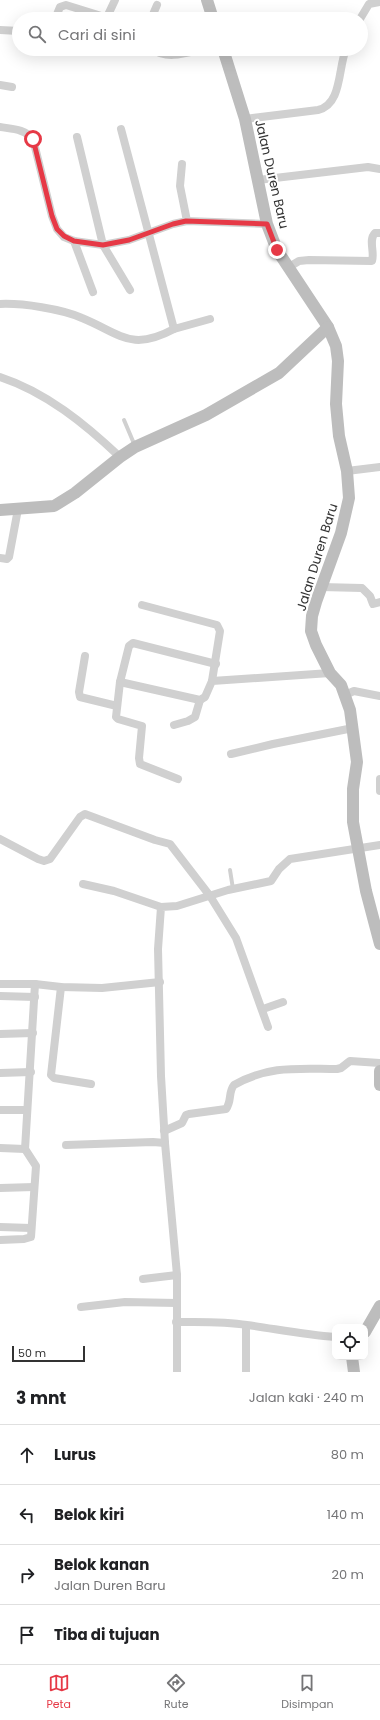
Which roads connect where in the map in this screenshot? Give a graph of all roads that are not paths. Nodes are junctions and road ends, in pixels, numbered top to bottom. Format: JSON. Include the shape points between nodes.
{"nodes":[{"id":1,"x":115,"y":0,"type":"edge"},
{"id":2,"x":207,"y":0,"type":"edge"},
{"id":3,"x":380,"y":2,"type":"edge"},
{"id":4,"x":72,"y":3,"type":"edge"},
{"id":5,"x":157,"y":5,"type":"dead end"},
{"id":6,"x":58,"y":12,"type":"edge"},
{"id":7,"x":94,"y":12,"type":"edge"},
{"id":8,"x":111,"y":12,"type":"edge"},
{"id":9,"x":154,"y":12,"type":"edge"},
{"id":10,"x":211,"y":12,"type":"edge"},
{"id":11,"x":364,"y":12,"type":"edge"},
{"id":12,"x":0,"y":30,"type":"edge"},
{"id":13,"x":12,"y":31,"type":"edge"},
{"id":14,"x":225,"y":56,"type":"edge"},
{"id":15,"x":344,"y":56,"type":"edge"},
{"id":16,"x":0,"y":85,"type":"edge"},
{"id":17,"x":12,"y":87,"type":"dead end"},
{"id":18,"x":245,"y":119,"type":"junction"},
{"id":19,"x":0,"y":127,"type":"edge"},
{"id":20,"x":121,"y":129,"type":"dead end"},
{"id":21,"x":77,"y":137,"type":"dead end"},
{"id":22,"x":182,"y":164,"type":"dead end"},
{"id":23,"x":380,"y":169,"type":"edge"},
{"id":24,"x":258,"y":180,"type":"junction"},
{"id":25,"x":185,"y":222,"type":"junction"},
{"id":26,"x":267,"y":224,"type":"junction"},
{"id":27,"x":149,"y":233,"type":"junction"},
{"id":28,"x":380,"y":233,"type":"edge"},
{"id":29,"x":74,"y":241,"type":"junction"},
{"id":30,"x":103,"y":245,"type":"junction"},
{"id":31,"x":289,"y":267,"type":"junction"},
{"id":32,"x":130,"y":290,"type":"dead end"},
{"id":33,"x":93,"y":292,"type":"dead end"},
{"id":34,"x":0,"y":304,"type":"edge"},
{"id":35,"x":210,"y":319,"type":"dead end"},
{"id":36,"x":328,"y":327,"type":"junction"},
{"id":37,"x":174,"y":329,"type":"junction"},
{"id":38,"x":0,"y":377,"type":"edge"},
{"id":39,"x":124,"y":420,"type":"dead end"},
{"id":40,"x":135,"y":447,"type":"junction"},
{"id":41,"x":120,"y":457,"type":"junction"},
{"id":42,"x":380,"y":467,"type":"edge"},
{"id":43,"x":347,"y":471,"type":"junction"},
{"id":44,"x":18,"y":509,"type":"junction"},
{"id":45,"x":0,"y":510,"type":"edge"},
{"id":46,"x":0,"y":558,"type":"edge"},
{"id":47,"x":321,"y":587,"type":"junction"},
{"id":48,"x":380,"y":602,"type":"edge"},
{"id":49,"x":142,"y":605,"type":"dead end"},
{"id":50,"x":85,"y":656,"type":"dead end"},
{"id":51,"x":216,"y":664,"type":"junction"},
{"id":52,"x":330,"y":673,"type":"junction"},
{"id":53,"x":212,"y":681,"type":"junction"},
{"id":54,"x":120,"y":682,"type":"junction"},
{"id":55,"x":345,"y":695,"type":"junction"},
{"id":56,"x":380,"y":696,"type":"edge"},
{"id":57,"x":200,"y":700,"type":"junction"},
{"id":58,"x":117,"y":706,"type":"junction"},
{"id":59,"x":174,"y":725,"type":"dead end"},
{"id":60,"x":353,"y":728,"type":"junction"},
{"id":61,"x":231,"y":754,"type":"dead end"},
{"id":62,"x":178,"y":779,"type":"dead end"},
{"id":63,"x":380,"y":779,"type":"edge"},
{"id":64,"x":380,"y":791,"type":"edge"},
{"id":65,"x":0,"y":839,"type":"edge"},
{"id":66,"x":380,"y":845,"type":"edge"},
{"id":67,"x":358,"y":848,"type":"junction"},
{"id":68,"x":230,"y":870,"type":"dead end"},
{"id":69,"x":83,"y":884,"type":"dead end"},
{"id":70,"x":233,"y":890,"type":"junction"},
{"id":71,"x":210,"y":896,"type":"junction"},
{"id":72,"x":162,"y":907,"type":"junction"},
{"id":73,"x":376,"y":917,"type":"edge"},
{"id":74,"x":380,"y":944,"type":"edge"},
{"id":75,"x":160,"y":982,"type":"junction"},
{"id":76,"x":0,"y":984,"type":"edge"},
{"id":77,"x":35,"y":984,"type":"junction"},
{"id":78,"x":61,"y":987,"type":"junction"},
{"id":79,"x":0,"y":996,"type":"edge"},
{"id":80,"x":34,"y":997,"type":"junction"},
{"id":81,"x":283,"y":1002,"type":"dead end"},
{"id":82,"x":262,"y":1009,"type":"junction"},
{"id":83,"x":268,"y":1027,"type":"dead end"},
{"id":84,"x":33,"y":1033,"type":"junction"},
{"id":85,"x":0,"y":1034,"type":"edge"},
{"id":86,"x":380,"y":1063,"type":"edge"},
{"id":87,"x":31,"y":1072,"type":"junction"},
{"id":88,"x":380,"y":1072,"type":"edge"},
{"id":89,"x":0,"y":1073,"type":"edge"},
{"id":90,"x":91,"y":1084,"type":"dead end"},
{"id":91,"x":380,"y":1085,"type":"edge"},
{"id":92,"x":0,"y":1110,"type":"edge"},
{"id":93,"x":27,"y":1110,"type":"junction"},
{"id":94,"x":164,"y":1131,"type":"junction"},
{"id":95,"x":164,"y":1143,"type":"junction"},
{"id":96,"x":66,"y":1146,"type":"dead end"},
{"id":97,"x":0,"y":1148,"type":"edge"},
{"id":98,"x":25,"y":1149,"type":"junction"},
{"id":99,"x":34,"y":1187,"type":"junction"},
{"id":100,"x":0,"y":1188,"type":"edge"},
{"id":101,"x":0,"y":1227,"type":"edge"},
{"id":102,"x":31,"y":1228,"type":"junction"},
{"id":103,"x":0,"y":1240,"type":"edge"},
{"id":104,"x":177,"y":1275,"type":"junction"},
{"id":105,"x":142,"y":1278,"type":"dead end"},
{"id":106,"x":177,"y":1303,"type":"junction"},
{"id":107,"x":380,"y":1306,"type":"edge"},
{"id":108,"x":81,"y":1307,"type":"dead end"},
{"id":109,"x":176,"y":1322,"type":"junction"},
{"id":110,"x":246,"y":1325,"type":"junction"},
{"id":111,"x":368,"y":1327,"type":"edge"},
{"id":112,"x":332,"y":1337,"type":"edge"},
{"id":113,"x":352,"y":1360,"type":"edge"},
{"id":114,"x":177,"y":1372,"type":"edge"},
{"id":115,"x":246,"y":1372,"type":"edge"},
{"id":116,"x":354,"y":1372,"type":"edge"}],
"edges":[{"from":1,"to":8,"type":"street"},
{"from":2,"to":10,"type":"street"},
{"from":3,"to":11,"type":"street","via":[[369,4]]},
{"from":4,"to":6,"type":"street","via":[[60,7]]},
{"from":4,"to":7,"type":"street"},
{"from":5,"to":9,"type":"street"},
{"from":12,"to":13,"type":"street"},
{"from":14,"to":18,"type":"street","name":"Jalan Duren Baru"},
{"from":15,"to":18,"type":"street","via":[[338,84],[327,107]]},
{"from":16,"to":17,"type":"street"},
{"from":18,"to":24,"type":"street","name":"Jalan Duren Baru"},
{"from":19,"to":29,"type":"street","via":[[21,131],[33,139],[57,229]]},
{"from":20,"to":27,"type":"street"},
{"from":21,"to":30,"type":"street"},
{"from":22,"to":25,"type":"street","via":[[180,186]]},
{"from":23,"to":24,"type":"street","via":[[368,167]]},
{"from":24,"to":26,"type":"street","name":"Jalan Duren Baru"},
{"from":25,"to":26,"type":"street"},
{"from":25,"to":27,"type":"street"},
{"from":26,"to":31,"type":"street","name":"Jalan Duren Baru","via":[[277,250]]},
{"from":27,"to":30,"type":"street"},
{"from":27,"to":37,"type":"street"},
{"from":28,"to":31,"type":"street","via":[[372,236],[372,261],[310,260],[298,261]]},
{"from":29,"to":30,"type":"street"},
{"from":29,"to":33,"type":"street"},
{"from":30,"to":32,"type":"street"},
{"from":31,"to":36,"type":"street","name":"Jalan Duren Baru"},
{"from":34,"to":37,"type":"street","via":[[14,304],[81,317],[126,339],[149,340]]},
{"from":35,"to":37,"type":"street"},
{"from":36,"to":40,"type":"street","via":[[279,373],[232,402]]},
{"from":36,"to":43,"type":"street","name":"Jalan Duren Baru","via":[[336,346],[338,361],[336,404],[339,436]]},
{"from":38,"to":41,"type":"street","via":[[43,396],[90,429]]},
{"from":39,"to":40,"type":"lane"},
{"from":40,"to":41,"type":"street"},
{"from":41,"to":44,"type":"street","via":[[75,493],[54,506]]},
{"from":42,"to":43,"type":"street"},
{"from":43,"to":47,"type":"street","name":"Jalan Duren Baru","via":[[349,498],[343,526],[330,568]]},
{"from":44,"to":45,"type":"street"},
{"from":44,"to":46,"type":"street","via":[[9,557]]},
{"from":47,"to":48,"type":"street","via":[[362,588],[370,596],[373,604]]},
{"from":47,"to":52,"type":"street","name":"Jalan Duren Baru","via":[[312,616],[311,631]]},
{"from":49,"to":51,"type":"street","via":[[217,625],[220,631]]},
{"from":50,"to":58,"type":"street","via":[[78,692],[80,697]]},
{"from":51,"to":53,"type":"street"},
{"from":51,"to":54,"type":"street","via":[[132,643]]},
{"from":52,"to":53,"type":"street"},
{"from":52,"to":55,"type":"street","name":"Jalan Duren Baru","via":[[341,685]]},
{"from":53,"to":57,"type":"street","via":[[205,697]]},
{"from":54,"to":57,"type":"street"},
{"from":54,"to":58,"type":"street"},
{"from":55,"to":56,"type":"street","via":[[354,691]]},
{"from":55,"to":60,"type":"street","name":"Jalan Duren Baru"},
{"from":57,"to":59,"type":"street","via":[[195,717]]},
{"from":58,"to":62,"type":"street","via":[[118,719],[142,726],[140,764]]},
{"from":60,"to":61,"type":"street"},
{"from":60,"to":67,"type":"street","name":"Jalan Duren Baru","via":[[357,762],[353,789],[354,822]]},
{"from":63,"to":64,"type":"street"},
{"from":65,"to":71,"type":"street","via":[[44,861],[50,859],[82,814],[87,814],[170,844]]},
{"from":66,"to":67,"type":"street"},
{"from":67,"to":70,"type":"street","via":[[290,859],[271,881]]},
{"from":67,"to":73,"type":"street","name":"Jalan Duren Baru"},
{"from":68,"to":70,"type":"lane"},
{"from":69,"to":72,"type":"street"},
{"from":70,"to":71,"type":"street"},
{"from":71,"to":72,"type":"street","via":[[177,906]]},
{"from":71,"to":82,"type":"street","via":[[236,938]]},
{"from":72,"to":75,"type":"street","via":[[158,949]]},
{"from":73,"to":74,"type":"street","name":"Jalan Duren Baru"},
{"from":75,"to":78,"type":"street","via":[[102,988]]},
{"from":75,"to":94,"type":"street"},
{"from":76,"to":77,"type":"street"},
{"from":77,"to":78,"type":"street"},
{"from":77,"to":80,"type":"street"},
{"from":78,"to":90,"type":"street","via":[[51,1075],[54,1078]]},
{"from":79,"to":80,"type":"street"},
{"from":80,"to":84,"type":"street"},
{"from":81,"to":82,"type":"street"},
{"from":82,"to":83,"type":"street"},
{"from":84,"to":85,"type":"street"},
{"from":84,"to":87,"type":"street"},
{"from":86,"to":94,"type":"street","via":[[350,1061],[337,1069],[292,1068],[267,1071],[234,1085],[226,1108],[189,1114],[182,1123]]},
{"from":87,"to":89,"type":"street"},
{"from":87,"to":93,"type":"street"},
{"from":88,"to":91,"type":"street"},
{"from":92,"to":93,"type":"street"},
{"from":93,"to":98,"type":"street"},
{"from":94,"to":95,"type":"street"},
{"from":95,"to":96,"type":"street"},
{"from":95,"to":104,"type":"street"},
{"from":97,"to":98,"type":"street"},
{"from":98,"to":99,"type":"street","via":[[36,1166]]},
{"from":99,"to":100,"type":"street"},
{"from":99,"to":102,"type":"street"},
{"from":101,"to":102,"type":"street"},
{"from":102,"to":103,"type":"street","via":[[29,1238]]},
{"from":104,"to":105,"type":"street"},
{"from":104,"to":106,"type":"street"},
{"from":106,"to":108,"type":"street","via":[[126,1302]]},
{"from":106,"to":109,"type":"street"},
{"from":107,"to":111,"type":"street"},
{"from":109,"to":110,"type":"street"},
{"from":109,"to":114,"type":"street"},
{"from":110,"to":112,"type":"street"},
{"from":110,"to":115,"type":"street"},
{"from":113,"to":116,"type":"street"}]}
